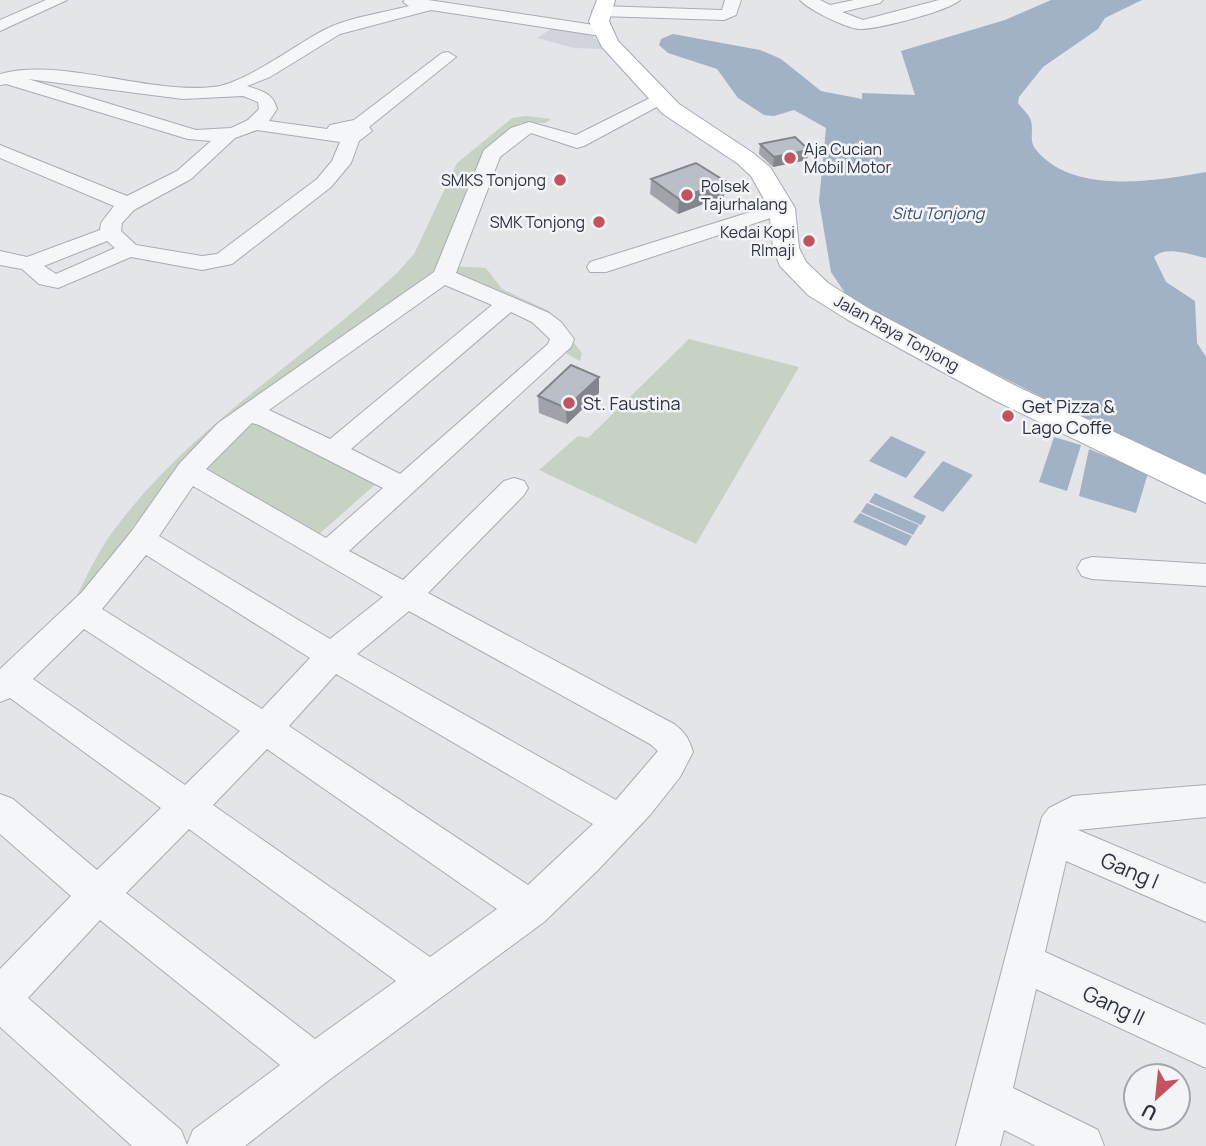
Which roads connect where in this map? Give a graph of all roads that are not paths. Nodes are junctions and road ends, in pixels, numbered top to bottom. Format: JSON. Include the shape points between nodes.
{"nodes":[{"id":1,"x":59,"y":0,"type":"edge"},
{"id":2,"x":401,"y":0,"type":"edge"},
{"id":3,"x":733,"y":0,"type":"edge"},
{"id":4,"x":808,"y":0,"type":"edge"},
{"id":5,"x":875,"y":0,"type":"edge"},
{"id":6,"x":952,"y":0,"type":"edge"},
{"id":7,"x":19,"y":3,"type":"dead end"},
{"id":8,"x":430,"y":5,"type":"junction"},
{"id":9,"x":41,"y":8,"type":"junction"},
{"id":10,"x":451,"y":9,"type":"junction"},
{"id":11,"x":828,"y":10,"type":"junction"},
{"id":12,"x":602,"y":14,"type":"edge"},
{"id":13,"x":2,"y":24,"type":"edge"},
{"id":14,"x":448,"y":57,"type":"dead end"},
{"id":15,"x":3,"y":79,"type":"edge"},
{"id":16,"x":224,"y":90,"type":"junction"},
{"id":17,"x":660,"y":97,"type":"junction"},
{"id":18,"x":270,"y":100,"type":"junction"},
{"id":19,"x":345,"y":132,"type":"junction"},
{"id":20,"x":228,"y":135,"type":"junction"},
{"id":21,"x":0,"y":151,"type":"edge"},
{"id":22,"x":128,"y":204,"type":"junction"},
{"id":23,"x":782,"y":208,"type":"junction"},
{"id":24,"x":110,"y":233,"type":"junction"},
{"id":25,"x":129,"y":250,"type":"junction"},
{"id":26,"x":0,"y":258,"type":"edge"},
{"id":27,"x":29,"y":264,"type":"junction"},
{"id":28,"x":598,"y":267,"type":"dead end"},
{"id":29,"x":444,"y":275,"type":"junction"},
{"id":30,"x":507,"y":304,"type":"junction"},
{"id":31,"x":248,"y":413,"type":"junction"},
{"id":32,"x":331,"y":452,"type":"junction"},
{"id":33,"x":189,"y":471,"type":"junction"},
{"id":34,"x":403,"y":487,"type":"junction"},
{"id":35,"x":514,"y":488,"type":"dead end"},
{"id":36,"x":1206,"y":491,"type":"edge"},
{"id":37,"x":142,"y":538,"type":"junction"},
{"id":38,"x":328,"y":553,"type":"junction"},
{"id":39,"x":1092,"y":568,"type":"dead end"},
{"id":40,"x":1206,"y":575,"type":"edge"},
{"id":41,"x":406,"y":596,"type":"junction"},
{"id":42,"x":82,"y":612,"type":"junction"},
{"id":43,"x":332,"y":656,"type":"junction"},
{"id":44,"x":5,"y":684,"type":"edge"},
{"id":45,"x":265,"y":729,"type":"junction"},
{"id":46,"x":1206,"y":801,"type":"edge"},
{"id":47,"x":187,"y":804,"type":"junction"},
{"id":48,"x":0,"y":811,"type":"edge"},
{"id":49,"x":620,"y":821,"type":"junction"},
{"id":50,"x":1055,"y":838,"type":"junction"},
{"id":51,"x":98,"y":895,"type":"junction"},
{"id":52,"x":1206,"y":903,"type":"edge"},
{"id":53,"x":530,"y":909,"type":"junction"},
{"id":54,"x":1023,"y":962,"type":"junction"},
{"id":55,"x":430,"y":981,"type":"junction"},
{"id":56,"x":0,"y":999,"type":"edge"},
{"id":57,"x":1206,"y":1047,"type":"edge"},
{"id":58,"x":314,"y":1065,"type":"junction"},
{"id":59,"x":989,"y":1099,"type":"junction"},
{"id":60,"x":165,"y":1146,"type":"edge"},
{"id":61,"x":209,"y":1146,"type":"edge"},
{"id":62,"x":978,"y":1146,"type":"edge"},
{"id":63,"x":1082,"y":1146,"type":"edge"}],
"edges":[{"from":1,"to":9,"type":"street"},
{"from":2,"to":8,"type":"street"},
{"from":3,"to":12,"type":"street","via":[[731,12],[724,15]]},
{"from":4,"to":11,"type":"street"},
{"from":5,"to":11,"type":"street"},
{"from":6,"to":11,"type":"street","via":[[863,25]]},
{"from":7,"to":9,"type":"street"},
{"from":8,"to":10,"type":"street"},
{"from":8,"to":16,"type":"street","via":[[334,31],[264,73]]},
{"from":9,"to":13,"type":"street"},
{"from":10,"to":12,"type":"street"},
{"from":10,"to":18,"type":"street","via":[[359,31],[337,42]]},
{"from":12,"to":17,"type":"main road","name":"Jalan Raya Tonjong","via":[[609,43]]},
{"from":14,"to":19,"type":"street"},
{"from":15,"to":16,"type":"street","via":[[46,75],[183,93]]},
{"from":15,"to":20,"type":"street","via":[[185,133]]},
{"from":16,"to":18,"type":"street"},
{"from":17,"to":23,"type":"main road","name":"Jalan Raya Tonjong","via":[[761,172]]},
{"from":17,"to":29,"type":"street","via":[[577,142],[529,127],[499,146],[488,162]]},
{"from":18,"to":19,"type":"street"},
{"from":18,"to":20,"type":"street"},
{"from":19,"to":25,"type":"street","via":[[341,163],[324,183],[224,259],[202,263]]},
{"from":20,"to":22,"type":"street","via":[[183,176]]},
{"from":21,"to":22,"type":"street"},
{"from":22,"to":24,"type":"street","via":[[113,218]]},
{"from":23,"to":28,"type":"street"},
{"from":23,"to":36,"type":"main road","name":"Jalan Raya Tonjong","via":[[786,248],[794,266],[818,289],[1005,393]]},
{"from":24,"to":25,"type":"street"},
{"from":24,"to":27,"type":"street"},
{"from":25,"to":27,"type":"street","via":[[58,281],[47,279]]},
{"from":26,"to":27,"type":"street"},
{"from":29,"to":30,"type":"street"},
{"from":29,"to":31,"type":"street"},
{"from":30,"to":32,"type":"street"},
{"from":30,"to":34,"type":"street","via":[[551,325],[562,339],[559,347]]},
{"from":31,"to":32,"type":"street"},
{"from":31,"to":33,"type":"street"},
{"from":32,"to":34,"type":"street"},
{"from":33,"to":37,"type":"street"},
{"from":33,"to":38,"type":"street"},
{"from":34,"to":38,"type":"street"},
{"from":35,"to":41,"type":"street"},
{"from":37,"to":42,"type":"street"},
{"from":37,"to":43,"type":"street"},
{"from":38,"to":41,"type":"street"},
{"from":39,"to":40,"type":"street"},
{"from":41,"to":43,"type":"street"},
{"from":41,"to":49,"type":"street","via":[[673,743],[676,752],[668,767]]},
{"from":42,"to":44,"type":"street"},
{"from":42,"to":45,"type":"street"},
{"from":43,"to":45,"type":"street"},
{"from":43,"to":49,"type":"street"},
{"from":44,"to":47,"type":"street"},
{"from":45,"to":47,"type":"street"},
{"from":45,"to":53,"type":"street"},
{"from":46,"to":50,"type":"street","via":[[1073,813],[1055,829]]},
{"from":47,"to":51,"type":"street"},
{"from":47,"to":55,"type":"street"},
{"from":48,"to":51,"type":"street"},
{"from":49,"to":53,"type":"street"},
{"from":50,"to":52,"type":"street","name":"Gang I"},
{"from":50,"to":54,"type":"street"},
{"from":51,"to":56,"type":"street"},
{"from":51,"to":58,"type":"street"},
{"from":53,"to":55,"type":"street"},
{"from":54,"to":57,"type":"street","name":"Gang II"},
{"from":54,"to":59,"type":"street"},
{"from":55,"to":58,"type":"street"},
{"from":56,"to":60,"type":"street"},
{"from":58,"to":61,"type":"street"},
{"from":59,"to":62,"type":"street"},
{"from":59,"to":63,"type":"street"}]}
